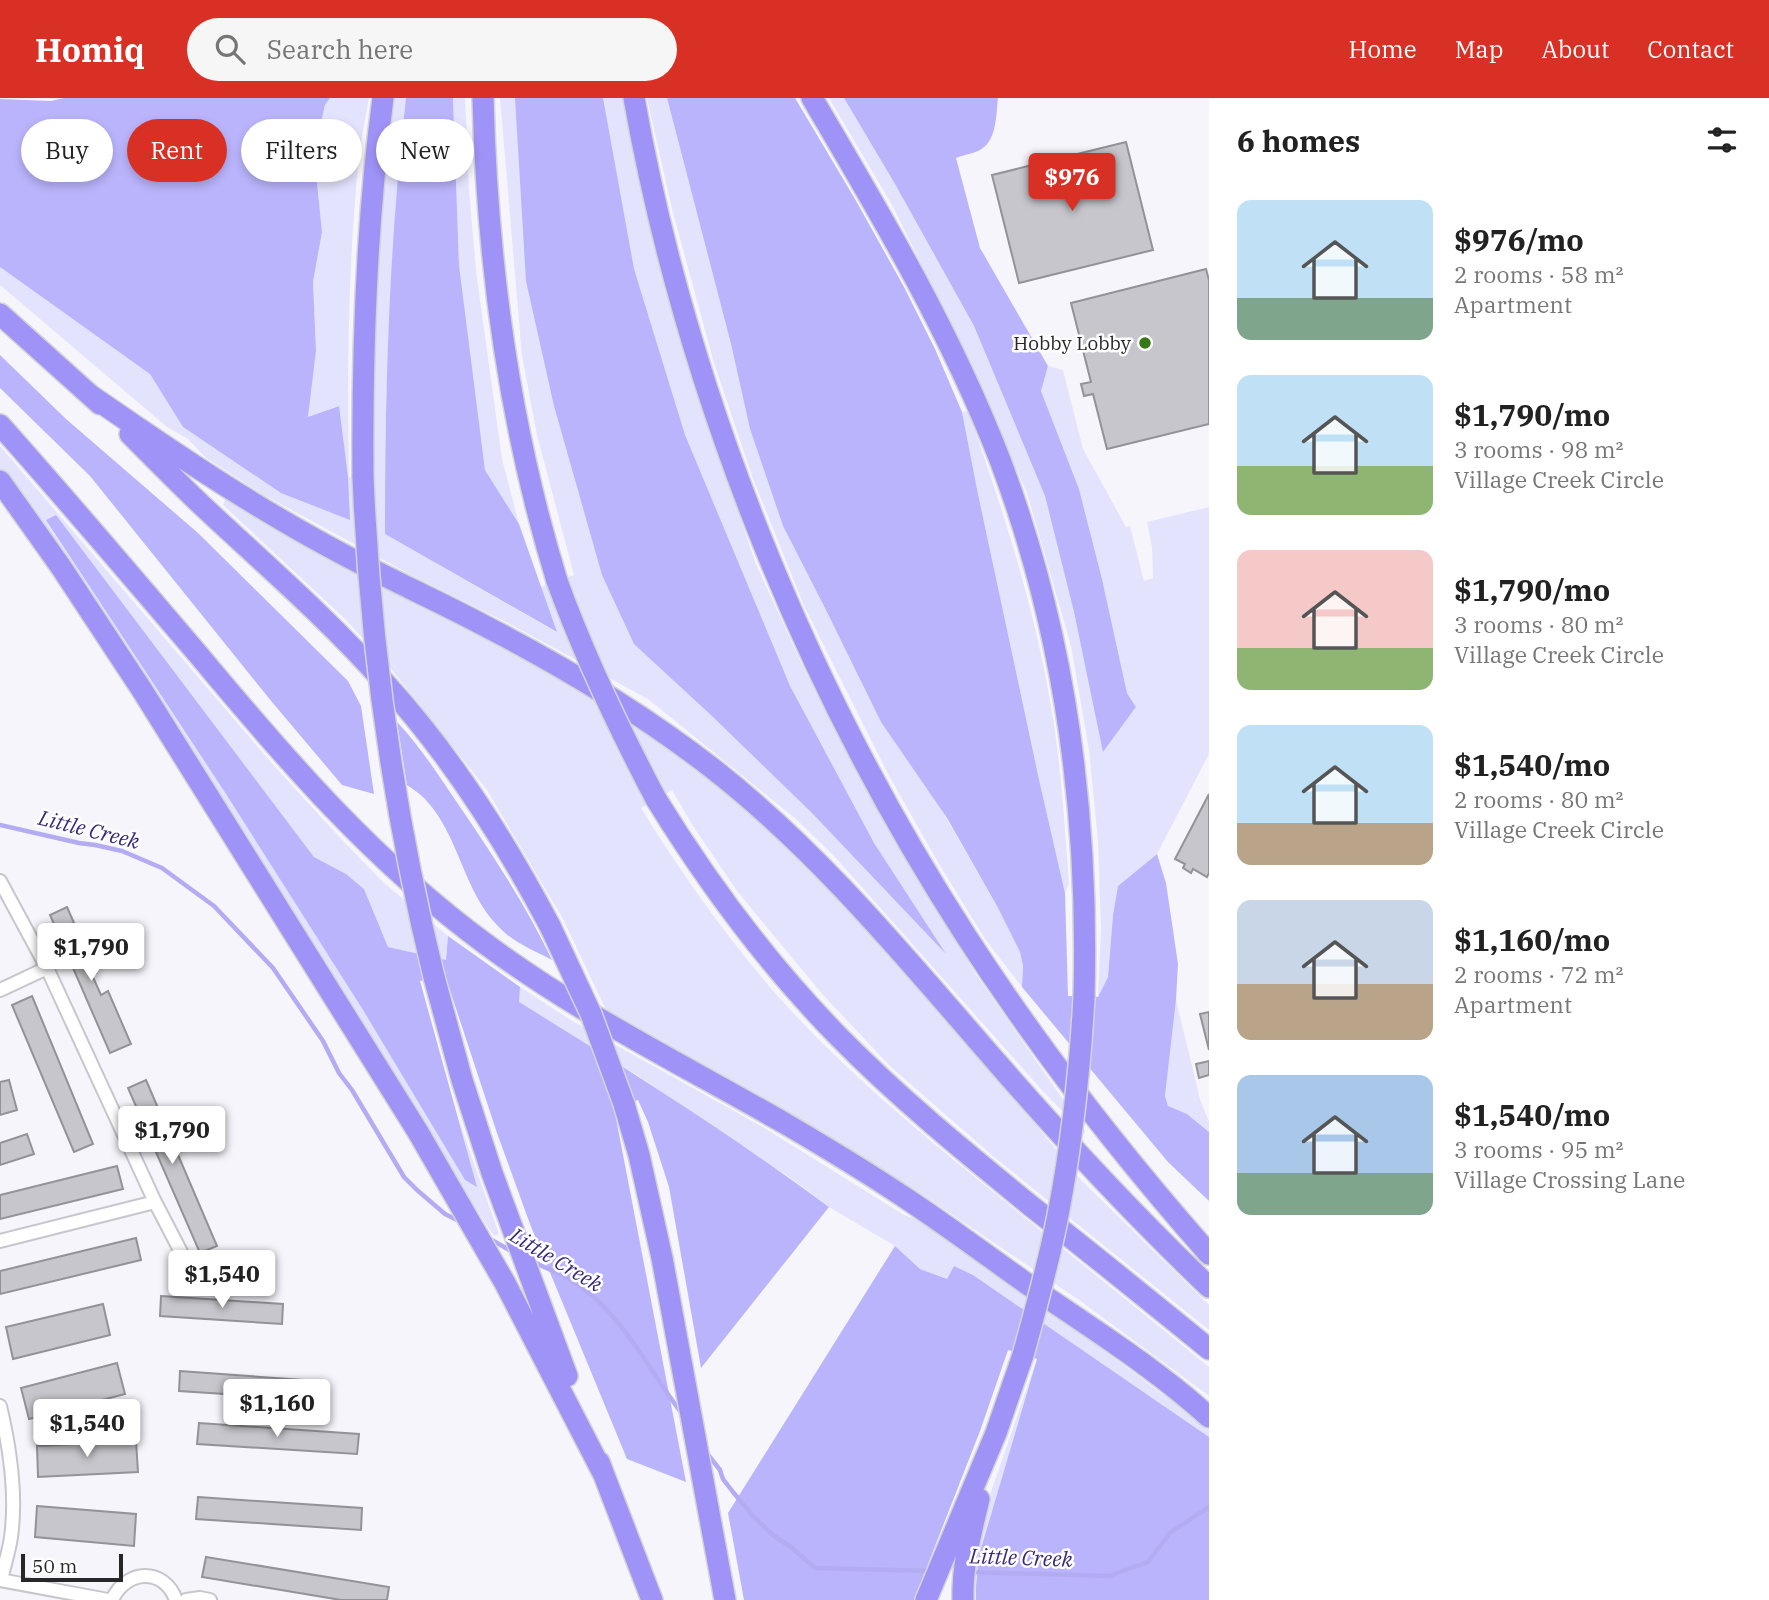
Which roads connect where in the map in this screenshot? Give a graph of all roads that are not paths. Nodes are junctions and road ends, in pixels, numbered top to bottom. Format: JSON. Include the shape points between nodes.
{"nodes":[{"id":1,"x":383,"y":98,"type":"edge"},
{"id":2,"x":483,"y":98,"type":"edge"},
{"id":3,"x":634,"y":98,"type":"edge"},
{"id":4,"x":812,"y":98,"type":"edge"},
{"id":5,"x":0,"y":314,"type":"edge"},
{"id":6,"x":90,"y":395,"type":"junction"},
{"id":7,"x":0,"y":425,"type":"edge"},
{"id":8,"x":0,"y":481,"type":"edge"},
{"id":9,"x":0,"y":881,"type":"edge"},
{"id":10,"x":47,"y":968,"type":"junction"},
{"id":11,"x":0,"y":990,"type":"edge"},
{"id":12,"x":155,"y":1202,"type":"junction"},
{"id":13,"x":0,"y":1241,"type":"edge"},
{"id":14,"x":181,"y":1252,"type":"dead end"},
{"id":15,"x":1209,"y":1254,"type":"edge"},
{"id":16,"x":1209,"y":1287,"type":"edge"},
{"id":17,"x":1209,"y":1349,"type":"edge"},
{"id":18,"x":1190,"y":1399,"type":"junction"},
{"id":19,"x":0,"y":1406,"type":"edge"},
{"id":20,"x":1209,"y":1412,"type":"edge"},
{"id":21,"x":1209,"y":1417,"type":"edge"},
{"id":22,"x":996,"y":1433,"type":"junction"},
{"id":23,"x":604,"y":1475,"type":"junction"},
{"id":24,"x":0,"y":1580,"type":"edge"},
{"id":25,"x":110,"y":1600,"type":"edge"},
{"id":26,"x":176,"y":1600,"type":"edge"},
{"id":27,"x":186,"y":1600,"type":"edge"},
{"id":28,"x":210,"y":1600,"type":"edge"},
{"id":29,"x":652,"y":1600,"type":"edge"},
{"id":30,"x":725,"y":1600,"type":"edge"},
{"id":31,"x":926,"y":1600,"type":"edge"},
{"id":32,"x":963,"y":1600,"type":"edge"}],
"edges":[{"from":1,"to":23,"type":"highway","bridge":true,"via":[[367,261],[363,477],[369,588],[386,739],[405,848],[462,1080]]},
{"from":2,"to":17,"type":"highway","bridge":true,"via":[[501,326],[527,472],[574,626],[656,799],[740,924],[838,1037],[947,1137]]},
{"from":3,"to":15,"type":"highway","via":[[671,263],[713,404],[763,543],[833,699],[902,830],[1007,997],[1092,1115]]},
{"from":4,"to":22,"type":"highway","bridge":true,"via":[[894,238],[956,358],[999,460],[1031,554],[1055,650],[1072,747],[1084,895],[1078,1082],[1048,1263]]},
{"from":5,"to":6,"type":"highway"},
{"from":6,"to":16,"type":"highway","via":[[295,528],[593,685],[721,775],[822,866],[1052,1124]]},
{"from":6,"to":30,"type":"highway","bridge":true,"via":[[386,683],[477,800],[550,926],[590,1014],[639,1155]]},
{"from":7,"to":18,"type":"highway","via":[[305,779],[410,884],[488,946],[570,1001],[899,1194]]},
{"from":8,"to":23,"type":"highway","via":[[142,690],[418,1132],[505,1283]]},
{"from":9,"to":10,"type":"street"},
{"from":10,"to":11,"type":"street"},
{"from":10,"to":12,"type":"street"},
{"from":12,"to":13,"type":"street"},
{"from":12,"to":14,"type":"street"},
{"from":18,"to":20,"type":"highway"},
{"from":18,"to":21,"type":"highway"},
{"from":19,"to":24,"type":"street","via":[[13,1503],[11,1538]]},
{"from":22,"to":31,"type":"highway"},
{"from":22,"to":32,"type":"highway","via":[[966,1552]]},
{"from":23,"to":29,"type":"highway"},
{"from":24,"to":25,"type":"street"},
{"from":25,"to":26,"type":"street","via":[[125,1582],[143,1576],[166,1584]]},
{"from":27,"to":28,"type":"street"}]}
